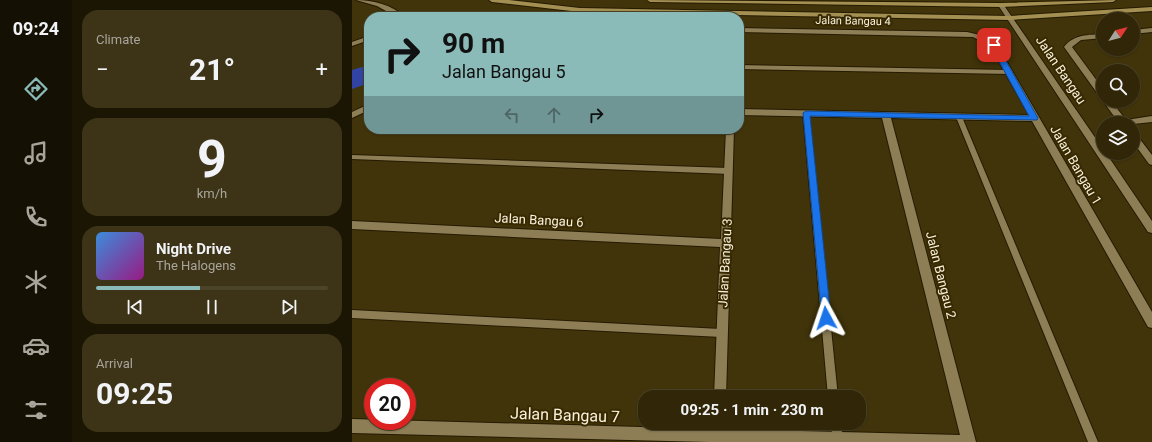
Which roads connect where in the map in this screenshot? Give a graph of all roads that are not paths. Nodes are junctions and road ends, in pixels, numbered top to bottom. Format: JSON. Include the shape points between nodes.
{"nodes":[{"id":1,"x":359,"y":0,"type":"edge"},
{"id":2,"x":492,"y":0,"type":"edge"},
{"id":3,"x":650,"y":0,"type":"edge"},
{"id":4,"x":1113,"y":0,"type":"edge"},
{"id":5,"x":1001,"y":5,"type":"junction"},
{"id":6,"x":1152,"y":9,"type":"edge"},
{"id":7,"x":392,"y":12,"type":"edge"},
{"id":8,"x":688,"y":12,"type":"edge"},
{"id":9,"x":744,"y":13,"type":"edge"},
{"id":10,"x":1010,"y":18,"type":"junction"},
{"id":11,"x":744,"y":30,"type":"edge"},
{"id":12,"x":1152,"y":30,"type":"edge"},
{"id":13,"x":1140,"y":31,"type":"edge"},
{"id":14,"x":967,"y":34,"type":"joint"},
{"id":15,"x":1096,"y":37,"type":"edge"},
{"id":16,"x":364,"y":40,"type":"edge"},
{"id":17,"x":352,"y":44,"type":"edge"},
{"id":18,"x":744,"y":67,"type":"edge"},
{"id":19,"x":1010,"y":72,"type":"junction"},
{"id":20,"x":1096,"y":85,"type":"edge"},
{"id":21,"x":364,"y":109,"type":"edge"},
{"id":22,"x":744,"y":112,"type":"edge"},
{"id":23,"x":806,"y":113,"type":"junction"},
{"id":24,"x":352,"y":115,"type":"edge"},
{"id":25,"x":886,"y":115,"type":"junction"},
{"id":26,"x":959,"y":117,"type":"junction"},
{"id":27,"x":1035,"y":118,"type":"junction"},
{"id":28,"x":1152,"y":119,"type":"edge"},
{"id":29,"x":1140,"y":121,"type":"edge"},
{"id":30,"x":730,"y":134,"type":"edge"},
{"id":31,"x":1140,"y":146,"type":"edge"},
{"id":32,"x":352,"y":157,"type":"edge"},
{"id":33,"x":1152,"y":162,"type":"edge"},
{"id":34,"x":729,"y":171,"type":"junction"},
{"id":35,"x":352,"y":225,"type":"edge"},
{"id":36,"x":1152,"y":229,"type":"edge"},
{"id":37,"x":726,"y":243,"type":"junction"},
{"id":38,"x":352,"y":314,"type":"edge"},
{"id":39,"x":1152,"y":323,"type":"edge"},
{"id":40,"x":721,"y":333,"type":"junction"},
{"id":41,"x":720,"y":390,"type":"edge"},
{"id":42,"x":833,"y":390,"type":"edge"},
{"id":43,"x":352,"y":426,"type":"edge"},
{"id":44,"x":837,"y":430,"type":"edge"},
{"id":45,"x":719,"y":434,"type":"edge"},
{"id":46,"x":838,"y":440,"type":"edge"},
{"id":47,"x":969,"y":442,"type":"edge"},
{"id":48,"x":1093,"y":442,"type":"edge"}],
"edges":[{"from":1,"to":7,"type":"street","via":[[379,5]]},
{"from":2,"to":8,"type":"main road","via":[[580,10]]},
{"from":3,"to":5,"type":"main road"},
{"from":4,"to":5,"type":"main road"},
{"from":5,"to":10,"type":"street","name":"Jalan Bangau"},
{"from":6,"to":10,"type":"main road"},
{"from":9,"to":10,"type":"main road"},
{"from":10,"to":36,"type":"street","name":"Jalan Bangau"},
{"from":11,"to":14,"type":"street","name":"Jalan Bangau 4"},
{"from":12,"to":13,"type":"street"},
{"from":14,"to":19,"type":"street","name":"Jalan Bangau 1","via":[[982,37],[994,45]]},
{"from":15,"to":20,"type":"street","via":[[1076,39],[1068,47]]},
{"from":16,"to":17,"type":"street"},
{"from":18,"to":19,"type":"lane"},
{"from":19,"to":27,"type":"street","name":"Jalan Bangau 1"},
{"from":21,"to":24,"type":"street"},
{"from":22,"to":23,"type":"street"},
{"from":23,"to":25,"type":"street"},
{"from":23,"to":42,"type":"lane"},
{"from":25,"to":26,"type":"street"},
{"from":25,"to":47,"type":"street","name":"Jalan Bangau 2"},
{"from":26,"to":27,"type":"street"},
{"from":26,"to":48,"type":"lane"},
{"from":27,"to":39,"type":"street","name":"Jalan Bangau 1"},
{"from":28,"to":29,"type":"street"},
{"from":30,"to":34,"type":"street","name":"Jalan Bangau 3"},
{"from":31,"to":33,"type":"street"},
{"from":32,"to":34,"type":"lane"},
{"from":34,"to":37,"type":"street","name":"Jalan Bangau 3"},
{"from":35,"to":37,"type":"street","name":"Jalan Bangau 6"},
{"from":37,"to":40,"type":"street","name":"Jalan Bangau 3"},
{"from":38,"to":40,"type":"lane"},
{"from":40,"to":41,"type":"street","name":"Jalan Bangau 3"},
{"from":43,"to":45,"type":"street","name":"Jalan Bangau 7"},
{"from":44,"to":46,"type":"lane"},
{"from":45,"to":46,"type":"street","name":"Jalan Bangau 7"},
{"from":46,"to":47,"type":"street","name":"Jalan Bangau 7"}]}
